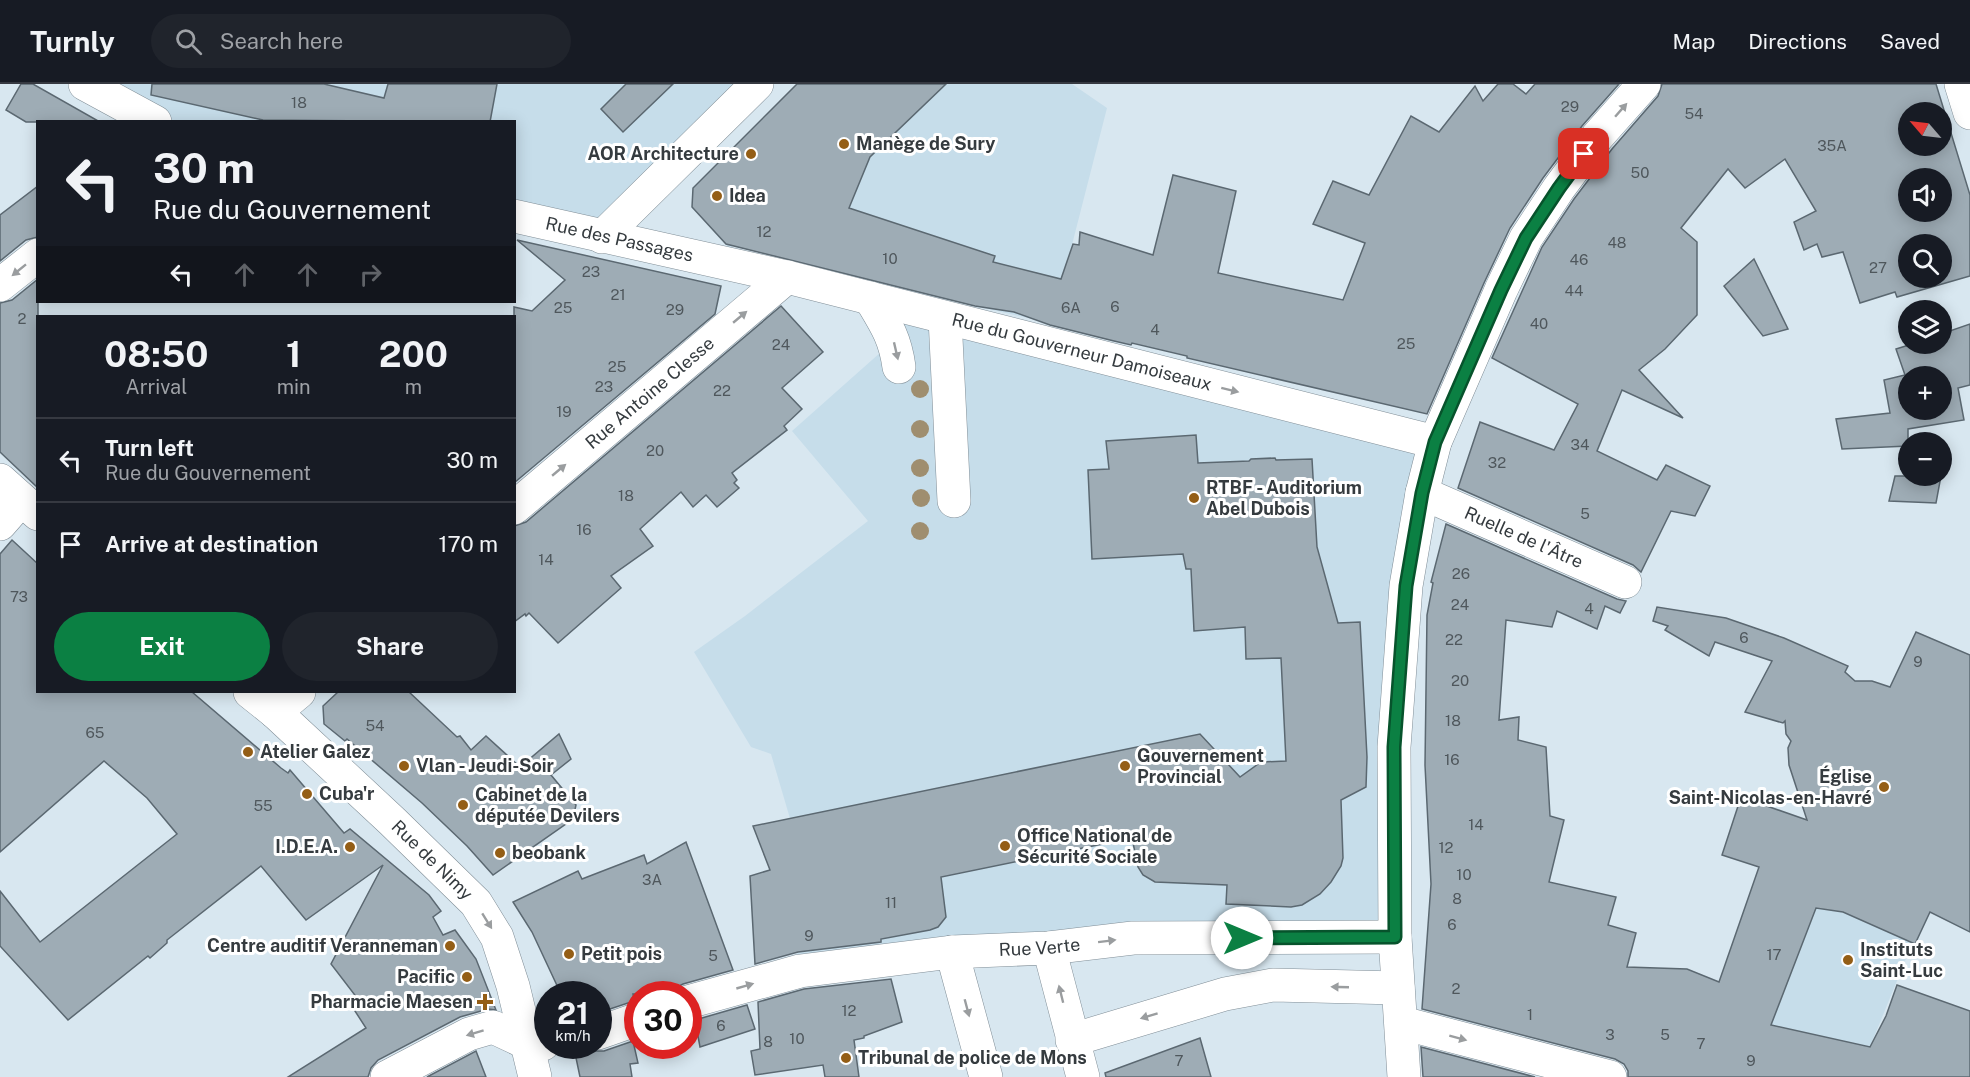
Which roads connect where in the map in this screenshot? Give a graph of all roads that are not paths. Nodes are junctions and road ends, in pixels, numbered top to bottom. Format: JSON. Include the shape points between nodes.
{"nodes":[{"id":1,"x":85,"y":84,"type":"edge"},
{"id":2,"x":757,"y":84,"type":"edge"},
{"id":3,"x":1644,"y":84,"type":"edge"},
{"id":4,"x":1961,"y":84,"type":"edge"},
{"id":5,"x":1970,"y":113,"type":"edge"},
{"id":6,"x":151,"y":120,"type":"edge"},
{"id":7,"x":516,"y":216,"type":"edge"},
{"id":8,"x":602,"y":237,"type":"junction"},
{"id":9,"x":36,"y":257,"type":"edge"},
{"id":10,"x":726,"y":263,"type":"joint"},
{"id":11,"x":786,"y":277,"type":"junction"},
{"id":12,"x":0,"y":285,"type":"edge"},
{"id":13,"x":870,"y":298,"type":"junction"},
{"id":14,"x":945,"y":318,"type":"junction"},
{"id":15,"x":899,"y":367,"type":"dead end"},
{"id":16,"x":1435,"y":442,"type":"junction"},
{"id":17,"x":1422,"y":493,"type":"junction"},
{"id":18,"x":20,"y":498,"type":"edge"},
{"id":19,"x":954,"y":501,"type":"dead end"},
{"id":20,"x":516,"y":506,"type":"edge"},
{"id":21,"x":0,"y":524,"type":"edge"},
{"id":22,"x":1625,"y":582,"type":"dead end"},
{"id":23,"x":254,"y":693,"type":"edge"},
{"id":24,"x":287,"y":702,"type":"edge"},
{"id":25,"x":1395,"y":937,"type":"junction"},
{"id":26,"x":1049,"y":948,"type":"junction"},
{"id":27,"x":952,"y":952,"type":"junction"},
{"id":28,"x":1398,"y":988,"type":"junction"},
{"id":29,"x":702,"y":998,"type":"edge"},
{"id":30,"x":1402,"y":1023,"type":"junction"},
{"id":31,"x":534,"y":1035,"type":"edge"},
{"id":32,"x":1072,"y":1040,"type":"junction"},
{"id":33,"x":534,"y":1042,"type":"edge"},
{"id":34,"x":537,"y":1059,"type":"edge"},
{"id":35,"x":387,"y":1077,"type":"edge"},
{"id":36,"x":535,"y":1077,"type":"edge"},
{"id":37,"x":986,"y":1077,"type":"edge"},
{"id":38,"x":1083,"y":1077,"type":"edge"},
{"id":39,"x":1404,"y":1077,"type":"edge"},
{"id":40,"x":1610,"y":1077,"type":"edge"}],
"edges":[{"from":1,"to":6,"type":"street"},
{"from":2,"to":8,"type":"street"},
{"from":16,"to":3,"type":"street","one_way":true,"via":[[1526,238],[1597,137]]},
{"from":4,"to":5,"type":"street"},
{"from":7,"to":8,"type":"street","name":"Rue des Passages"},
{"from":8,"to":10,"type":"street","name":"Rue des Passages"},
{"from":9,"to":12,"type":"street","one_way":true},
{"from":10,"to":11,"type":"street","name":"Rue du Gouverneur Damoiseaux"},
{"from":11,"to":13,"type":"street","name":"Rue du Gouverneur Damoiseaux"},
{"from":20,"to":11,"type":"street","name":"Rue Antoine Clesse","one_way":true},
{"from":13,"to":14,"type":"street","name":"Rue du Gouverneur Damoiseaux"},
{"from":13,"to":15,"type":"street","one_way":true,"via":[[896,347]]},
{"from":14,"to":16,"type":"street","name":"Rue du Gouverneur Damoiseaux","one_way":true},
{"from":14,"to":19,"type":"street"},
{"from":16,"to":17,"type":"street"},
{"from":17,"to":22,"type":"street","name":"Ruelle de l'Âtre"},
{"from":17,"to":25,"type":"street","via":[[1406,586],[1394,747]]},
{"from":18,"to":21,"type":"street"},
{"from":23,"to":24,"type":"street","name":"Rue de Nimy"},
{"from":24,"to":31,"type":"street","name":"Rue de Nimy","one_way":true,"via":[[392,820],[476,903],[497,937]]},
{"from":26,"to":25,"type":"street","name":"Rue Verte","one_way":true,"via":[[1132,938]]},
{"from":25,"to":28,"type":"street"},
{"from":26,"to":27,"type":"street","name":"Rue Verte"},
{"from":32,"to":26,"type":"street","one_way":true},
{"from":29,"to":27,"type":"street","name":"Rue Verte","one_way":true,"via":[[800,970]]},
{"from":27,"to":37,"type":"street","one_way":true},
{"from":28,"to":30,"type":"street"},
{"from":28,"to":32,"type":"street","one_way":true,"via":[[1273,985],[1224,994]]},
{"from":30,"to":39,"type":"street"},
{"from":30,"to":40,"type":"street","one_way":true},
{"from":32,"to":38,"type":"street"},
{"from":33,"to":35,"type":"street","one_way":true,"via":[[493,1027],[469,1034]]},
{"from":34,"to":36,"type":"street","name":"Rue de Nimy"}]}
